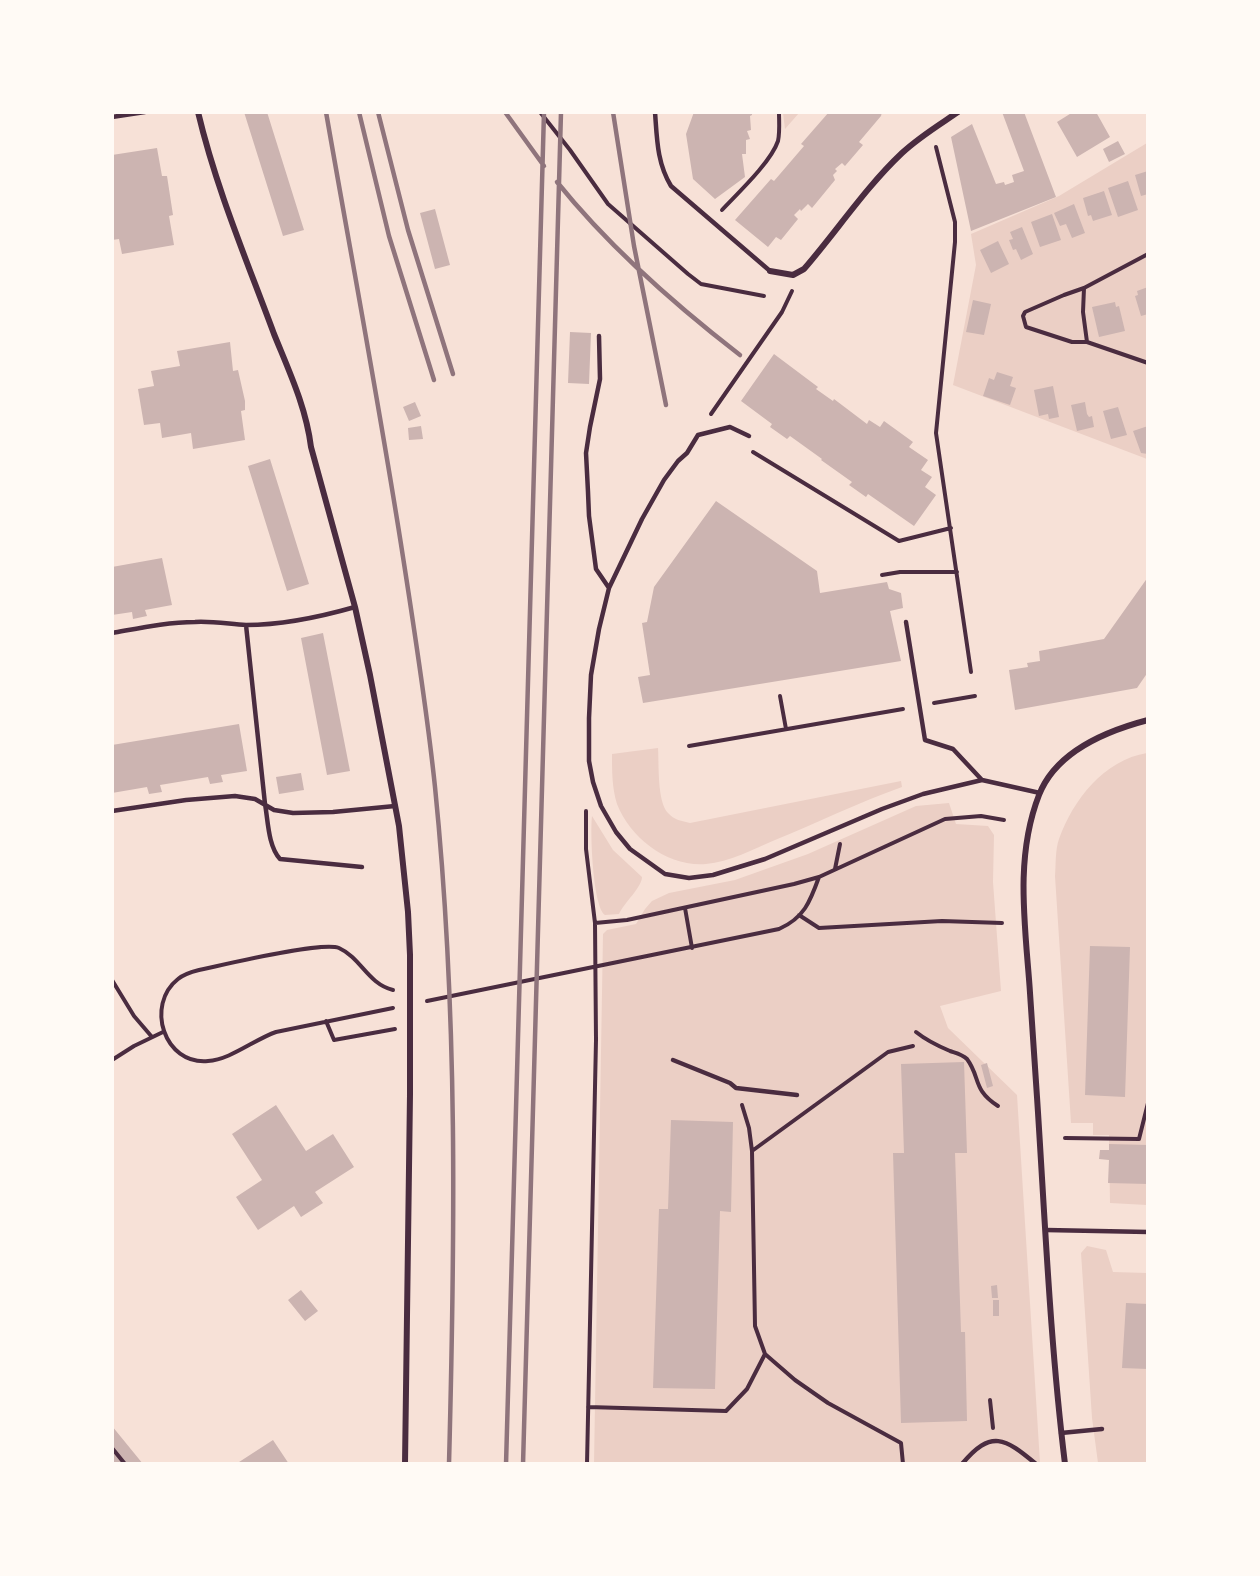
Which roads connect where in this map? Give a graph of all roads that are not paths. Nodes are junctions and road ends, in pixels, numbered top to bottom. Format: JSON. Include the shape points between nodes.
{"nodes":[{"id":1,"x":145,"y":112,"type":"edge"},
{"id":2,"x":198,"y":112,"type":"edge"},
{"id":3,"x":655,"y":112,"type":"edge"},
{"id":4,"x":958,"y":112,"type":"edge"},
{"id":5,"x":112,"y":117,"type":"edge"},
{"id":6,"x":770,"y":271,"type":"joint"},
{"id":7,"x":599,"y":336,"type":"dead end"},
{"id":8,"x":749,"y":436,"type":"dead end"},
{"id":9,"x":609,"y":588,"type":"junction"},
{"id":10,"x":355,"y":607,"type":"junction"},
{"id":11,"x":906,"y":622,"type":"dead end"},
{"id":12,"x":246,"y":624,"type":"junction"},
{"id":13,"x":112,"y":633,"type":"edge"},
{"id":14,"x":1148,"y":720,"type":"edge"},
{"id":15,"x":982,"y":780,"type":"junction"},
{"id":16,"x":1040,"y":793,"type":"junction"},
{"id":17,"x":265,"y":804,"type":"junction"},
{"id":18,"x":395,"y":806,"type":"junction"},
{"id":19,"x":112,"y":811,"type":"edge"},
{"id":20,"x":362,"y":867,"type":"dead end"},
{"id":21,"x":673,"y":1060,"type":"dead end"},
{"id":22,"x":797,"y":1095,"type":"dead end"},
{"id":23,"x":1046,"y":1230,"type":"junction"},
{"id":24,"x":1148,"y":1232,"type":"edge"},
{"id":25,"x":1102,"y":1429,"type":"dead end"},
{"id":26,"x":1061,"y":1433,"type":"junction"},
{"id":27,"x":405,"y":1464,"type":"edge"},
{"id":28,"x":962,"y":1464,"type":"edge"},
{"id":29,"x":1035,"y":1464,"type":"edge"},
{"id":30,"x":1065,"y":1464,"type":"edge"}],
"edges":[{"from":1,"to":5,"type":"lane"},
{"from":2,"to":10,"type":"street","via":[[220,191],[301,403]]},
{"from":3,"to":6,"type":"lane","via":[[658,157],[671,186]]},
{"from":4,"to":6,"type":"street","via":[[889,166],[804,269],[793,275]]},
{"from":7,"to":9,"type":"lane","via":[[600,379],[586,453],[596,569]]},
{"from":8,"to":9,"type":"lane","via":[[730,427],[698,435],[664,480]]},
{"from":9,"to":15,"type":"lane","via":[[591,675],[588,718],[593,782],[616,832],[630,849],[665,874],[690,878],[734,870],[923,794]]},
{"from":10,"to":12,"type":"lane","via":[[320,617]]},
{"from":10,"to":18,"type":"street"},
{"from":11,"to":15,"type":"lane","via":[[925,740],[953,749]]},
{"from":12,"to":13,"type":"lane","via":[[195,622]]},
{"from":12,"to":17,"type":"lane"},
{"from":14,"to":16,"type":"street","via":[[1124,726],[1072,753]]},
{"from":15,"to":16,"type":"lane"},
{"from":16,"to":23,"type":"street","via":[[1025,849],[1023,889]]},
{"from":17,"to":18,"type":"lane","via":[[293,813]]},
{"from":17,"to":19,"type":"lane","via":[[235,795]]},
{"from":17,"to":20,"type":"lane","via":[[280,859]]},
{"from":18,"to":27,"type":"street","via":[[408,912],[410,975]]},
{"from":21,"to":22,"type":"lane","via":[[736,1088]]},
{"from":23,"to":24,"type":"lane"},
{"from":23,"to":26,"type":"street"},
{"from":25,"to":26,"type":"lane"},
{"from":26,"to":30,"type":"street"},
{"from":28,"to":29,"type":"lane","via":[[978,1447],[994,1440],[1015,1446]]}]}
